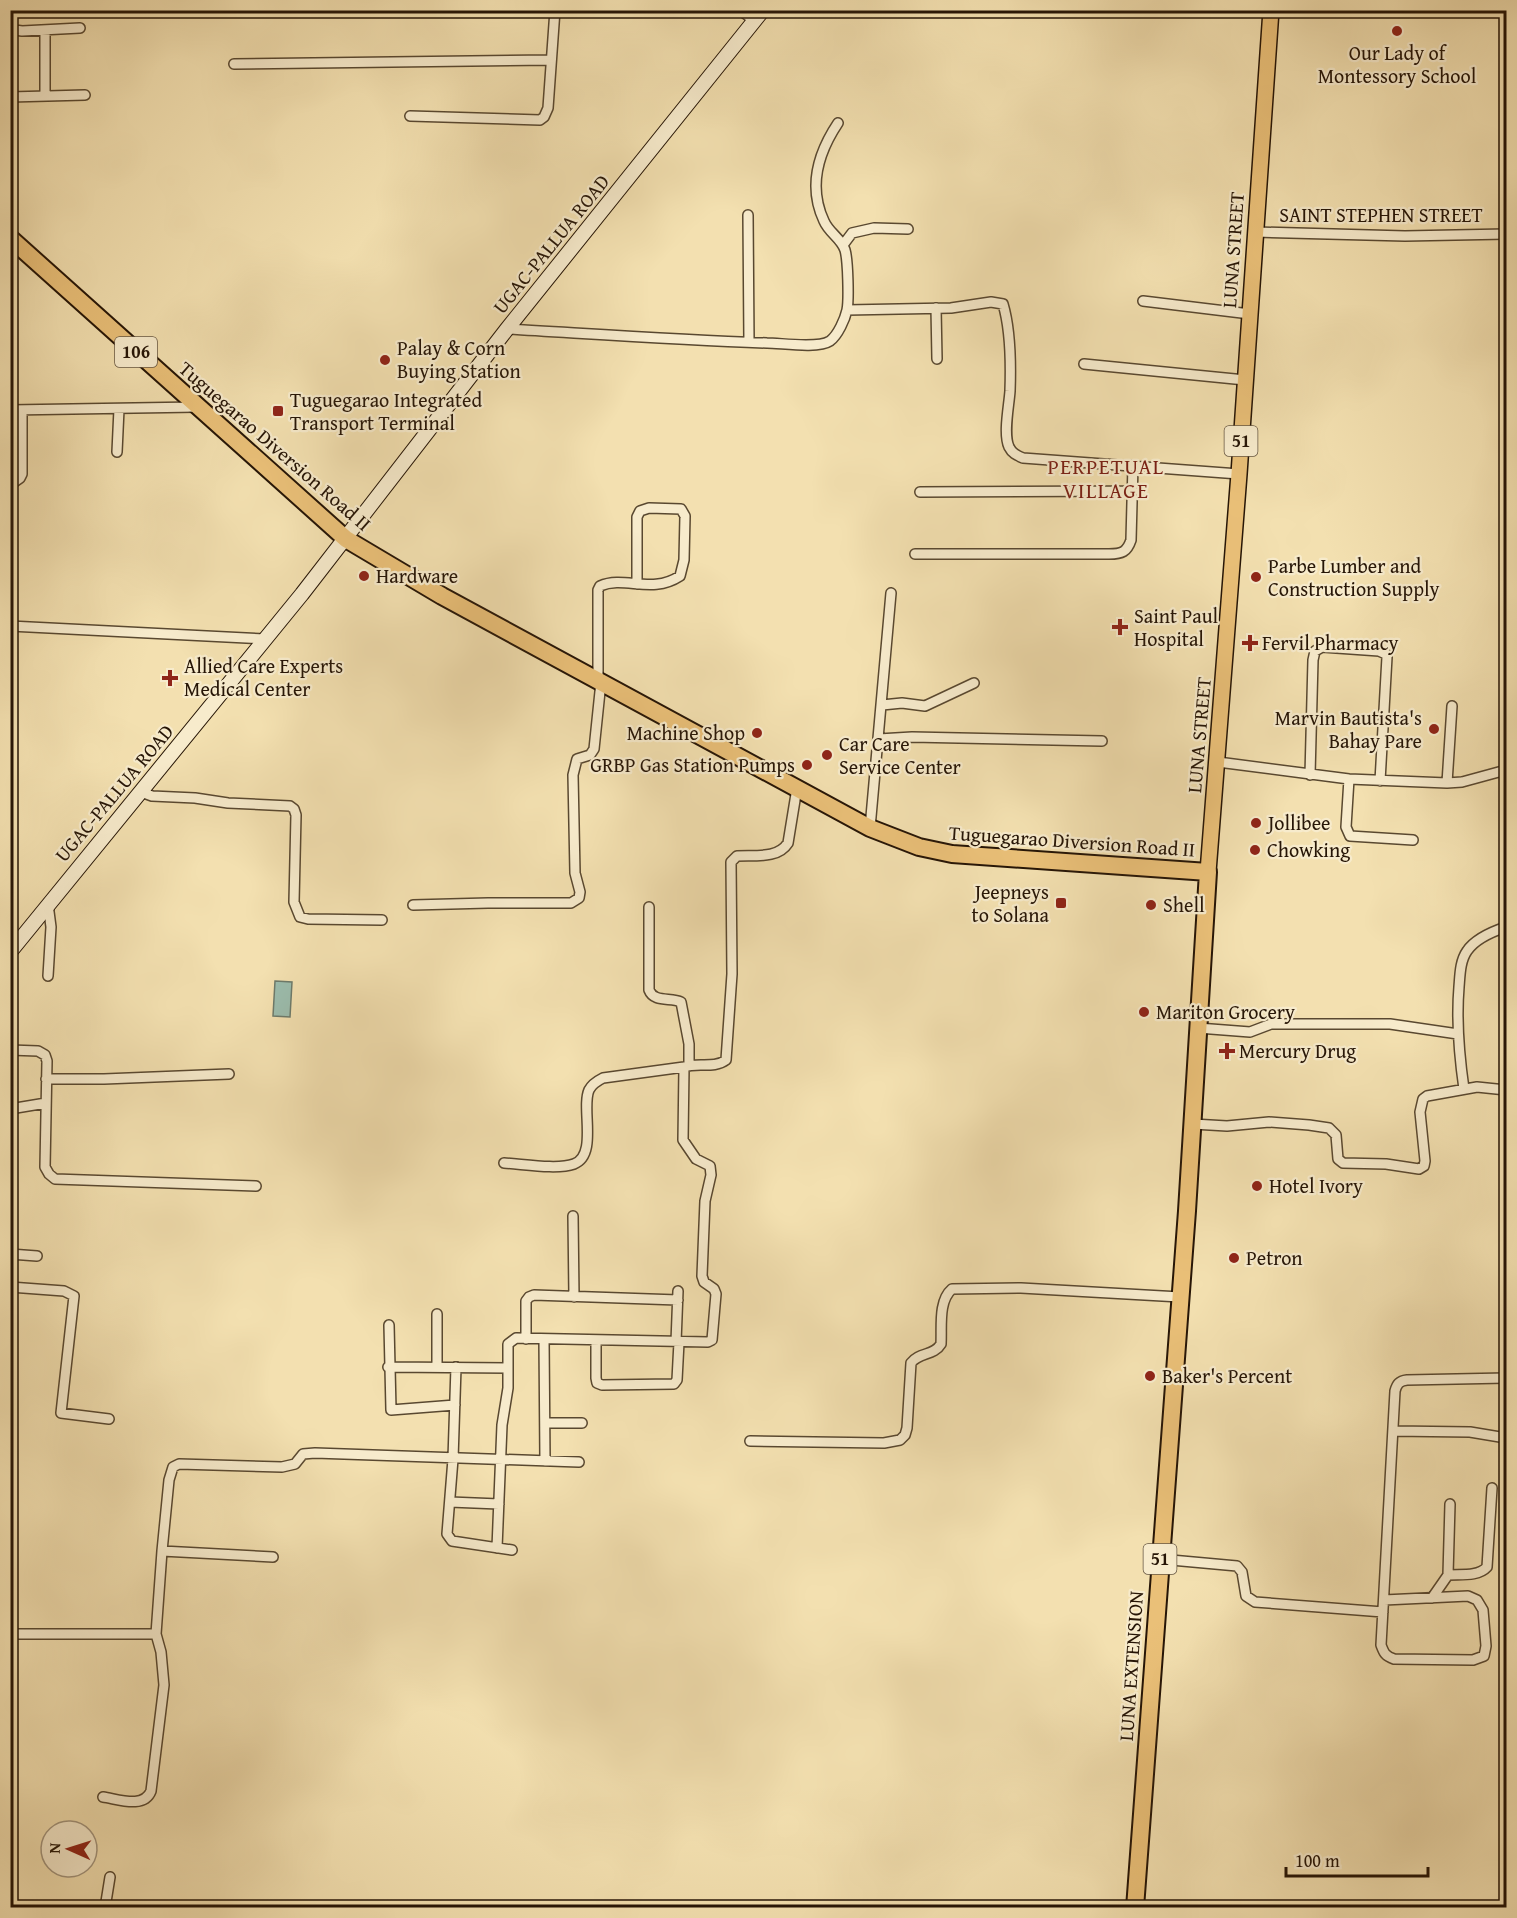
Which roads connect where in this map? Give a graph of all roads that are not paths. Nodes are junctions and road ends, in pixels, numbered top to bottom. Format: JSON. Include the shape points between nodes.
{"nodes":[{"id":1,"x":555,"y":10,"type":"edge"},
{"id":2,"x":740,"y":10,"type":"edge"},
{"id":3,"x":1271,"y":10,"type":"edge"},
{"id":4,"x":759,"y":16,"type":"edge"},
{"id":5,"x":10,"y":24,"type":"edge"},
{"id":6,"x":80,"y":28,"type":"dead end"},
{"id":7,"x":45,"y":31,"type":"junction"},
{"id":8,"x":550,"y":60,"type":"junction"},
{"id":9,"x":234,"y":64,"type":"dead end"},
{"id":10,"x":85,"y":94,"type":"dead end"},
{"id":11,"x":45,"y":95,"type":"junction"},
{"id":12,"x":10,"y":97,"type":"edge"},
{"id":13,"x":410,"y":116,"type":"dead end"},
{"id":14,"x":838,"y":123,"type":"dead end"},
{"id":15,"x":748,"y":215,"type":"dead end"},
{"id":16,"x":908,"y":229,"type":"dead end"},
{"id":17,"x":1256,"y":232,"type":"junction"},
{"id":18,"x":1506,"y":234,"type":"edge"},
{"id":19,"x":10,"y":238,"type":"edge"},
{"id":20,"x":843,"y":244,"type":"junction"},
{"id":21,"x":1143,"y":301,"type":"dead end"},
{"id":22,"x":936,"y":308,"type":"junction"},
{"id":23,"x":847,"y":310,"type":"junction"},
{"id":24,"x":1250,"y":314,"type":"junction"},
{"id":25,"x":507,"y":329,"type":"junction"},
{"id":26,"x":749,"y":342,"type":"junction"},
{"id":27,"x":937,"y":359,"type":"dead end"},
{"id":28,"x":1084,"y":364,"type":"dead end"},
{"id":29,"x":1245,"y":380,"type":"junction"},
{"id":30,"x":197,"y":407,"type":"junction"},
{"id":31,"x":10,"y":410,"type":"edge"},
{"id":32,"x":22,"y":410,"type":"junction"},
{"id":33,"x":119,"y":410,"type":"junction"},
{"id":34,"x":117,"y":452,"type":"dead end"},
{"id":35,"x":1133,"y":465,"type":"junction"},
{"id":36,"x":1239,"y":474,"type":"junction"},
{"id":37,"x":10,"y":485,"type":"edge"},
{"id":38,"x":1133,"y":491,"type":"junction"},
{"id":39,"x":920,"y":492,"type":"dead end"},
{"id":40,"x":346,"y":539,"type":"junction"},
{"id":41,"x":915,"y":554,"type":"dead end"},
{"id":42,"x":637,"y":584,"type":"junction"},
{"id":43,"x":891,"y":593,"type":"dead end"},
{"id":44,"x":10,"y":626,"type":"edge"},
{"id":45,"x":265,"y":639,"type":"junction"},
{"id":46,"x":600,"y":681,"type":"junction"},
{"id":47,"x":974,"y":683,"type":"dead end"},
{"id":48,"x":882,"y":705,"type":"junction"},
{"id":49,"x":1452,"y":706,"type":"dead end"},
{"id":50,"x":879,"y":739,"type":"junction"},
{"id":51,"x":1102,"y":741,"type":"dead end"},
{"id":52,"x":1218,"y":762,"type":"junction"},
{"id":53,"x":1506,"y":770,"type":"edge"},
{"id":54,"x":1310,"y":775,"type":"junction"},
{"id":55,"x":1349,"y":779,"type":"junction"},
{"id":56,"x":1380,"y":781,"type":"junction"},
{"id":57,"x":1447,"y":783,"type":"junction"},
{"id":58,"x":797,"y":788,"type":"junction"},
{"id":59,"x":141,"y":792,"type":"junction"},
{"id":60,"x":870,"y":828,"type":"junction"},
{"id":61,"x":1413,"y":840,"type":"dead end"},
{"id":62,"x":1208,"y":872,"type":"junction"},
{"id":63,"x":48,"y":904,"type":"junction"},
{"id":64,"x":413,"y":905,"type":"dead end"},
{"id":65,"x":649,"y":907,"type":"dead end"},
{"id":66,"x":382,"y":920,"type":"dead end"},
{"id":67,"x":1506,"y":927,"type":"edge"},
{"id":68,"x":16,"y":937,"type":"edge"},
{"id":69,"x":10,"y":952,"type":"edge"},
{"id":70,"x":48,"y":976,"type":"dead end"},
{"id":71,"x":1198,"y":1028,"type":"junction"},
{"id":72,"x":1458,"y":1034,"type":"junction"},
{"id":73,"x":10,"y":1050,"type":"edge"},
{"id":74,"x":686,"y":1066,"type":"junction"},
{"id":75,"x":229,"y":1074,"type":"dead end"},
{"id":76,"x":46,"y":1079,"type":"junction"},
{"id":77,"x":1464,"y":1089,"type":"junction"},
{"id":78,"x":1506,"y":1090,"type":"edge"},
{"id":79,"x":46,"y":1103,"type":"junction"},
{"id":80,"x":10,"y":1109,"type":"edge"},
{"id":81,"x":1193,"y":1124,"type":"junction"},
{"id":82,"x":504,"y":1163,"type":"dead end"},
{"id":83,"x":256,"y":1186,"type":"dead end"},
{"id":84,"x":1187,"y":1211,"type":"joint"},
{"id":85,"x":573,"y":1216,"type":"dead end"},
{"id":86,"x":10,"y":1254,"type":"edge"},
{"id":87,"x":37,"y":1256,"type":"dead end"},
{"id":88,"x":10,"y":1287,"type":"edge"},
{"id":89,"x":574,"y":1297,"type":"junction"},
{"id":90,"x":1180,"y":1297,"type":"junction"},
{"id":91,"x":437,"y":1314,"type":"dead end"},
{"id":92,"x":389,"y":1325,"type":"dead end"},
{"id":93,"x":526,"y":1339,"type":"junction"},
{"id":94,"x":544,"y":1339,"type":"junction"},
{"id":95,"x":596,"y":1340,"type":"junction"},
{"id":96,"x":678,"y":1342,"type":"junction"},
{"id":97,"x":388,"y":1367,"type":"junction"},
{"id":98,"x":437,"y":1367,"type":"junction"},
{"id":99,"x":456,"y":1367,"type":"junction"},
{"id":100,"x":508,"y":1368,"type":"junction"},
{"id":101,"x":1506,"y":1378,"type":"edge"},
{"id":102,"x":455,"y":1405,"type":"junction"},
{"id":103,"x":109,"y":1419,"type":"dead end"},
{"id":104,"x":545,"y":1423,"type":"junction"},
{"id":105,"x":582,"y":1423,"type":"dead end"},
{"id":106,"x":1393,"y":1431,"type":"junction"},
{"id":107,"x":1506,"y":1438,"type":"edge"},
{"id":108,"x":750,"y":1441,"type":"dead end"},
{"id":109,"x":453,"y":1459,"type":"junction"},
{"id":110,"x":501,"y":1460,"type":"junction"},
{"id":111,"x":545,"y":1461,"type":"junction"},
{"id":112,"x":579,"y":1462,"type":"dead end"},
{"id":113,"x":1492,"y":1488,"type":"dead end"},
{"id":114,"x":450,"y":1502,"type":"junction"},
{"id":115,"x":499,"y":1504,"type":"junction"},
{"id":116,"x":1450,"y":1504,"type":"dead end"},
{"id":117,"x":497,"y":1548,"type":"junction"},
{"id":118,"x":512,"y":1550,"type":"dead end"},
{"id":119,"x":162,"y":1551,"type":"junction"},
{"id":120,"x":273,"y":1557,"type":"dead end"},
{"id":121,"x":1160,"y":1559,"type":"junction"},
{"id":122,"x":1448,"y":1575,"type":"junction"},
{"id":123,"x":1432,"y":1598,"type":"junction"},
{"id":124,"x":1384,"y":1600,"type":"junction"},
{"id":125,"x":1383,"y":1612,"type":"junction"},
{"id":126,"x":10,"y":1634,"type":"edge"},
{"id":127,"x":156,"y":1634,"type":"junction"},
{"id":128,"x":103,"y":1797,"type":"dead end"},
{"id":129,"x":110,"y":1876,"type":"dead end"},
{"id":130,"x":105,"y":1908,"type":"edge"},
{"id":131,"x":1135,"y":1908,"type":"edge"}],
"edges":[{"from":1,"to":8,"type":"street"},
{"from":2,"to":4,"type":"street"},
{"from":3,"to":17,"type":"main road","name":"LUNA STREET","number":"51"},
{"from":4,"to":25,"type":"street","name":"UGAC-PALLUA ROAD"},
{"from":5,"to":7,"type":"street","via":[[15,30]]},
{"from":6,"to":7,"type":"street"},
{"from":7,"to":11,"type":"street"},
{"from":8,"to":9,"type":"street"},
{"from":8,"to":13,"type":"street","via":[[548,108],[540,120]]},
{"from":10,"to":11,"type":"street"},
{"from":11,"to":12,"type":"street"},
{"from":14,"to":20,"type":"street","via":[[828,138],[815,178],[824,222]]},
{"from":15,"to":26,"type":"street"},
{"from":16,"to":20,"type":"street","via":[[874,228],[852,233]]},
{"from":17,"to":18,"type":"street","name":"SAINT STEPHEN STREET"},
{"from":17,"to":24,"type":"main road","name":"LUNA STREET","number":"51"},
{"from":19,"to":30,"type":"highway","name":"Tuguegarao Diversion Road Ⅱ","number":"106"},
{"from":20,"to":23,"type":"street"},
{"from":21,"to":24,"type":"street"},
{"from":22,"to":23,"type":"street"},
{"from":22,"to":27,"type":"street"},
{"from":22,"to":35,"type":"street","via":[[1003,304],[1009,345],[1007,439],[1014,454],[1063,462]]},
{"from":23,"to":26,"type":"street","via":[[838,331],[827,343]]},
{"from":24,"to":29,"type":"main road","name":"LUNA STREET","number":"51"},
{"from":25,"to":26,"type":"street"},
{"from":25,"to":40,"type":"street","name":"UGAC-PALLUA ROAD"},
{"from":28,"to":29,"type":"street"},
{"from":29,"to":36,"type":"main road","name":"LUNA STREET","number":"51"},
{"from":30,"to":33,"type":"street"},
{"from":30,"to":40,"type":"highway","name":"Tuguegarao Diversion Road Ⅱ","number":"106"},
{"from":31,"to":32,"type":"street"},
{"from":32,"to":33,"type":"street"},
{"from":32,"to":37,"type":"street","via":[[22,474]]},
{"from":33,"to":34,"type":"street"},
{"from":35,"to":36,"type":"street"},
{"from":35,"to":38,"type":"street"},
{"from":36,"to":52,"type":"main road","name":"LUNA STREET","number":"51"},
{"from":38,"to":39,"type":"street"},
{"from":38,"to":41,"type":"street","via":[[1131,540],[1124,552]]},
{"from":40,"to":45,"type":"street","name":"UGAC-PALLUA ROAD"},
{"from":40,"to":46,"type":"highway","name":"Tuguegarao Diversion Road Ⅱ","number":"106"},
{"from":42,"to":42,"type":"street","via":[[669,583],[680,576],[685,516],[681,509],[640,511]]},
{"from":42,"to":46,"type":"street","via":[[604,584],[598,590]]},
{"from":43,"to":48,"type":"street"},
{"from":44,"to":45,"type":"street"},
{"from":45,"to":59,"type":"street","name":"UGAC-PALLUA ROAD"},
{"from":46,"to":58,"type":"highway","name":"Tuguegarao Diversion Road Ⅱ","number":"106"},
{"from":46,"to":64,"type":"street","via":[[594,750],[577,759],[573,775],[579,898],[571,903]]},
{"from":47,"to":48,"type":"street","via":[[925,706]]},
{"from":48,"to":50,"type":"street"},
{"from":49,"to":57,"type":"street"},
{"from":50,"to":51,"type":"street"},
{"from":50,"to":60,"type":"street"},
{"from":52,"to":54,"type":"street"},
{"from":52,"to":62,"type":"main road","name":"LUNA STREET","number":"51"},
{"from":53,"to":57,"type":"street"},
{"from":54,"to":55,"type":"street"},
{"from":54,"to":56,"type":"street","via":[[1315,651],[1322,647],[1379,651],[1387,657]]},
{"from":55,"to":56,"type":"street"},
{"from":55,"to":61,"type":"street","via":[[1346,827],[1350,836]]},
{"from":56,"to":57,"type":"street"},
{"from":58,"to":60,"type":"highway","name":"Tuguegarao Diversion Road Ⅱ","number":"106"},
{"from":58,"to":74,"type":"street","via":[[785,849],[773,854],[737,856],[731,862],[732,974],[727,1056],[721,1063]]},
{"from":59,"to":63,"type":"street","name":"UGAC-PALLUA ROAD"},
{"from":59,"to":66,"type":"street","via":[[290,806],[296,815],[294,902],[300,917]]},
{"from":60,"to":62,"type":"highway","name":"Tuguegarao Diversion Road Ⅱ","number":"106","via":[[919,847],[952,854]]},
{"from":62,"to":71,"type":"highway","name":"LUNA STREET","number":"51"},
{"from":63,"to":68,"type":"street","name":"UGAC-PALLUA ROAD"},
{"from":63,"to":70,"type":"street"},
{"from":65,"to":74,"type":"street","via":[[649,990],[655,998],[681,1002],[689,1044]]},
{"from":67,"to":72,"type":"street","via":[[1467,950],[1460,973]]},
{"from":68,"to":69,"type":"street","name":"UGAC-PALLUA ROAD"},
{"from":71,"to":72,"type":"street","via":[[1250,1032],[1271,1024],[1390,1024]]},
{"from":71,"to":81,"type":"highway","name":"LUNA STREET","number":"51"},
{"from":72,"to":77,"type":"street"},
{"from":73,"to":76,"type":"street","via":[[45,1055]]},
{"from":74,"to":82,"type":"street","via":[[603,1078],[595,1083],[589,1091],[586,1152],[576,1163]]},
{"from":74,"to":96,"type":"street","via":[[683,1140],[696,1159],[710,1166],[702,1276],[716,1294],[712,1340]]},
{"from":75,"to":76,"type":"street"},
{"from":76,"to":79,"type":"street"},
{"from":77,"to":78,"type":"street"},
{"from":77,"to":81,"type":"street","via":[[1423,1100],[1420,1112],[1426,1154],[1424,1166],[1419,1169],[1343,1163],[1338,1159],[1336,1134],[1329,1128],[1269,1122]]},
{"from":79,"to":80,"type":"street"},
{"from":79,"to":83,"type":"street","via":[[45,1167],[55,1179]]},
{"from":81,"to":84,"type":"highway","name":"LUNA STREET","number":"51"},
{"from":84,"to":90,"type":"highway","name":"LUNA EXTENSION","number":"51"},
{"from":85,"to":89,"type":"street"},
{"from":86,"to":87,"type":"street"},
{"from":88,"to":103,"type":"street","via":[[64,1291],[74,1296],[61,1413]]},
{"from":89,"to":93,"type":"street","via":[[529,1297]]},
{"from":89,"to":96,"type":"street","via":[[678,1296]]},
{"from":90,"to":108,"type":"street","via":[[1021,1288],[952,1289],[944,1302],[941,1344],[911,1363],[907,1428],[900,1440],[864,1444]]},
{"from":90,"to":121,"type":"highway","name":"LUNA EXTENSION","number":"51"},
{"from":91,"to":98,"type":"street"},
{"from":92,"to":97,"type":"street"},
{"from":93,"to":94,"type":"street"},
{"from":93,"to":100,"type":"street","via":[[516,1338],[508,1344]]},
{"from":94,"to":95,"type":"street"},
{"from":94,"to":104,"type":"street"},
{"from":95,"to":96,"type":"street"},
{"from":95,"to":96,"type":"street","via":[[596,1378],[602,1385],[674,1384]]},
{"from":97,"to":98,"type":"street"},
{"from":97,"to":102,"type":"street","via":[[391,1410]]},
{"from":98,"to":99,"type":"street"},
{"from":99,"to":100,"type":"street"},
{"from":99,"to":102,"type":"street"},
{"from":100,"to":110,"type":"street"},
{"from":101,"to":106,"type":"street","via":[[1402,1381],[1395,1391]]},
{"from":102,"to":109,"type":"street"},
{"from":104,"to":105,"type":"street"},
{"from":104,"to":111,"type":"street"},
{"from":106,"to":107,"type":"street","via":[[1470,1432]]},
{"from":106,"to":124,"type":"street"},
{"from":109,"to":110,"type":"street"},
{"from":109,"to":114,"type":"street"},
{"from":109,"to":119,"type":"street","via":[[315,1453],[303,1454],[295,1464],[282,1467],[179,1464],[173,1467],[169,1480]]},
{"from":110,"to":111,"type":"street"},
{"from":110,"to":115,"type":"street"},
{"from":111,"to":112,"type":"street"},
{"from":113,"to":122,"type":"street","via":[[1485,1570]]},
{"from":114,"to":115,"type":"street"},
{"from":114,"to":117,"type":"street","via":[[447,1533],[452,1541]]},
{"from":115,"to":117,"type":"street"},
{"from":116,"to":122,"type":"street"},
{"from":117,"to":118,"type":"street"},
{"from":119,"to":120,"type":"street"},
{"from":119,"to":127,"type":"street"},
{"from":121,"to":125,"type":"street","via":[[1237,1566],[1242,1572],[1246,1596],[1255,1602]]},
{"from":121,"to":131,"type":"highway","name":"LUNA EXTENSION","number":"51"},
{"from":122,"to":123,"type":"street"},
{"from":123,"to":124,"type":"street"},
{"from":123,"to":125,"type":"street","via":[[1468,1596],[1481,1604],[1484,1656],[1473,1660],[1387,1657],[1381,1645]]},
{"from":124,"to":125,"type":"street"},
{"from":126,"to":127,"type":"street"},
{"from":127,"to":128,"type":"street","via":[[164,1685],[151,1791],[138,1802]]},
{"from":129,"to":130,"type":"street"}]}
